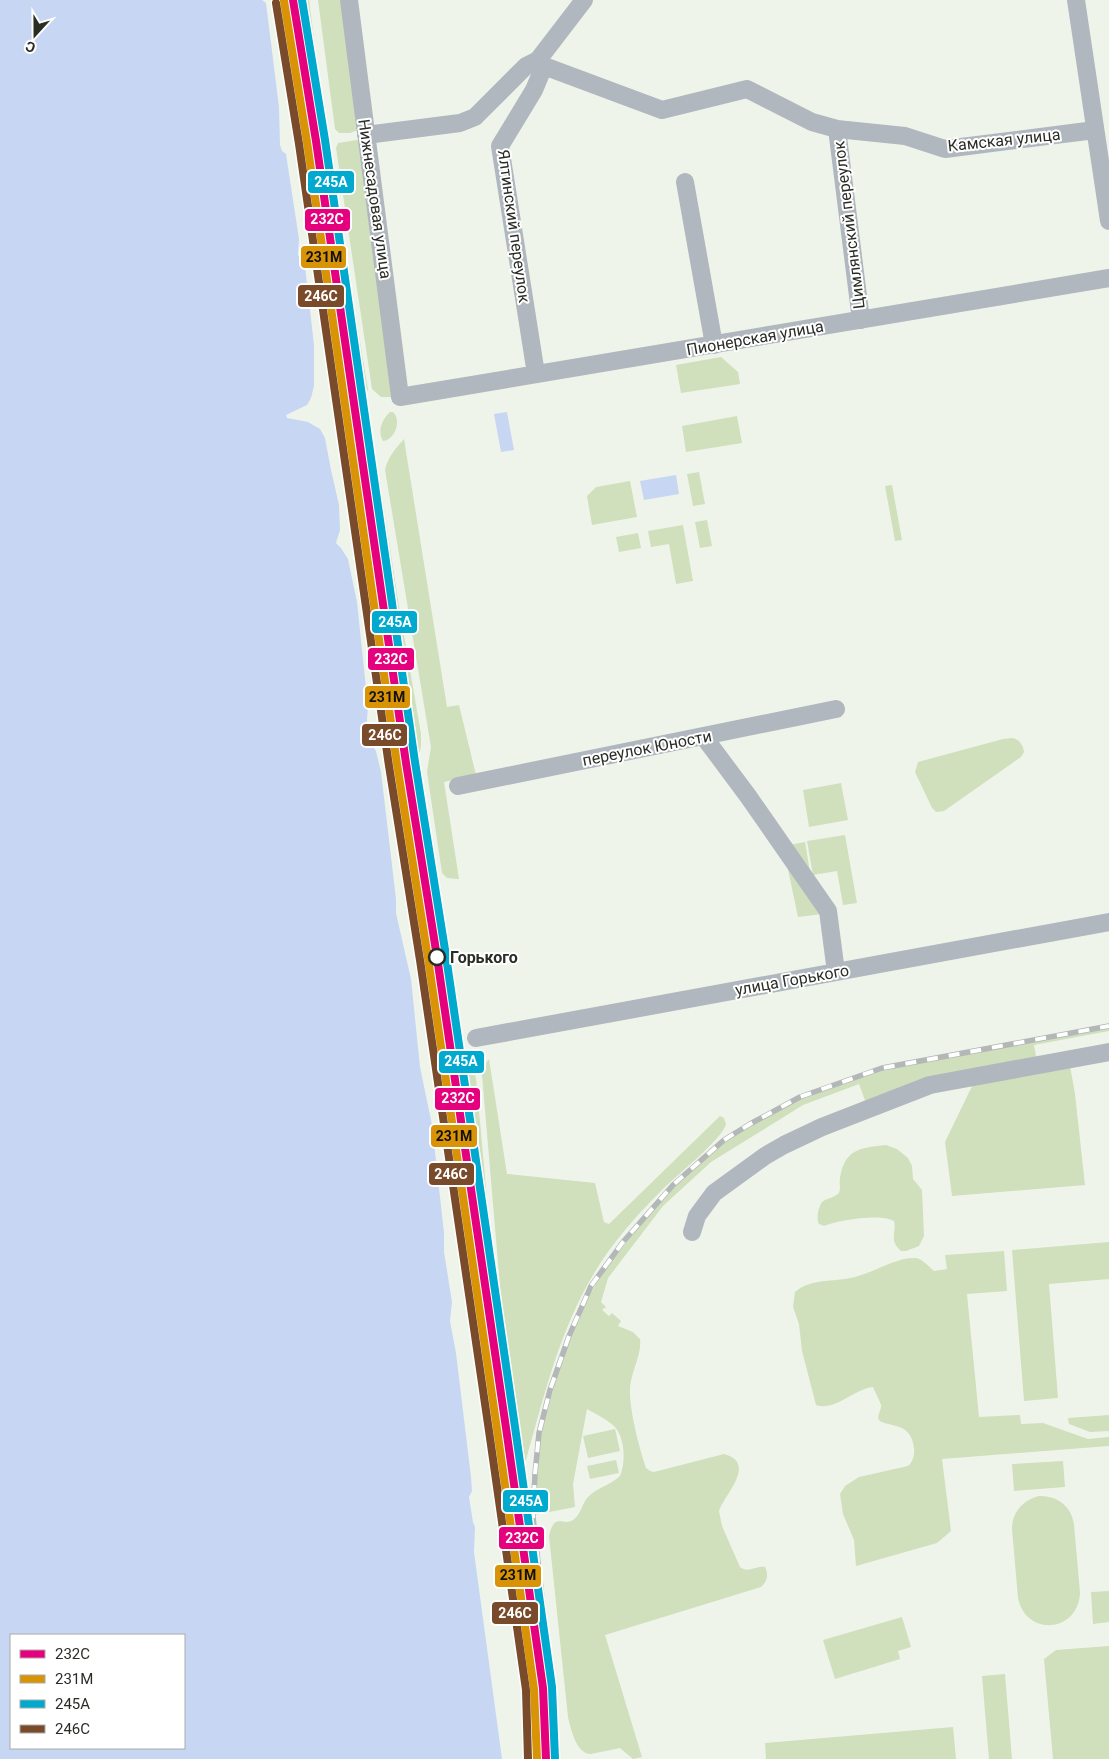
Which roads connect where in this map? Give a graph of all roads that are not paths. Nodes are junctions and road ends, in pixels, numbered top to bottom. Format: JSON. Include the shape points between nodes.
{"nodes":[{"id":1,"x":349,"y":0,"type":"edge"},
{"id":2,"x":584,"y":0,"type":"edge"},
{"id":3,"x":1076,"y":0,"type":"edge"},
{"id":4,"x":541,"y":63,"type":"junction"},
{"id":5,"x":837,"y":130,"type":"junction"},
{"id":6,"x":1095,"y":130,"type":"junction"},
{"id":7,"x":366,"y":135,"type":"junction"},
{"id":8,"x":685,"y":182,"type":"dead end"},
{"id":9,"x":1109,"y":221,"type":"edge"},
{"id":10,"x":1109,"y":278,"type":"edge"},
{"id":11,"x":861,"y":320,"type":"junction"},
{"id":12,"x":714,"y":345,"type":"junction"},
{"id":13,"x":536,"y":374,"type":"junction"},
{"id":14,"x":400,"y":397,"type":"joint"},
{"id":15,"x":836,"y":709,"type":"dead end"},
{"id":16,"x":704,"y":737,"type":"junction"},
{"id":17,"x":458,"y":786,"type":"dead end"},
{"id":18,"x":1109,"y":922,"type":"edge"},
{"id":19,"x":836,"y":972,"type":"junction"},
{"id":20,"x":476,"y":1038,"type":"dead end"},
{"id":21,"x":1109,"y":1052,"type":"edge"},
{"id":22,"x":692,"y":1232,"type":"dead end"}],
"edges":[{"from":1,"to":7,"type":"street","name":"Нижнесадовая улица"},
{"from":2,"to":4,"type":"street"},
{"from":3,"to":6,"type":"street"},
{"from":4,"to":5,"type":"street","name":"Камская улица","via":[[662,110],[746,89],[812,122]]},
{"from":4,"to":7,"type":"street","via":[[526,66],[470,120]]},
{"from":4,"to":13,"type":"street","name":"Ялтинский переулок","via":[[534,90],[500,146]]},
{"from":5,"to":6,"type":"street","name":"Камская улица","via":[[905,136],[945,149]]},
{"from":5,"to":11,"type":"street","name":"Цимлянский переулок"},
{"from":6,"to":9,"type":"street"},
{"from":7,"to":14,"type":"street","name":"Нижнесадовая улица"},
{"from":8,"to":12,"type":"street"},
{"from":10,"to":11,"type":"street","name":"Пионерская улица"},
{"from":11,"to":12,"type":"street","name":"Пионерская улица"},
{"from":12,"to":13,"type":"street","name":"Пионерская улица"},
{"from":13,"to":14,"type":"street","name":"Пионерская улица"},
{"from":15,"to":16,"type":"street","name":"переулок Юности"},
{"from":16,"to":17,"type":"street","name":"переулок Юности"},
{"from":16,"to":19,"type":"street","via":[[828,911]]},
{"from":18,"to":19,"type":"street","name":"улица Горького"},
{"from":19,"to":20,"type":"street","name":"улица Горького"},
{"from":21,"to":22,"type":"street","via":[[930,1085],[822,1127],[765,1156],[714,1193],[697,1216]]}]}
